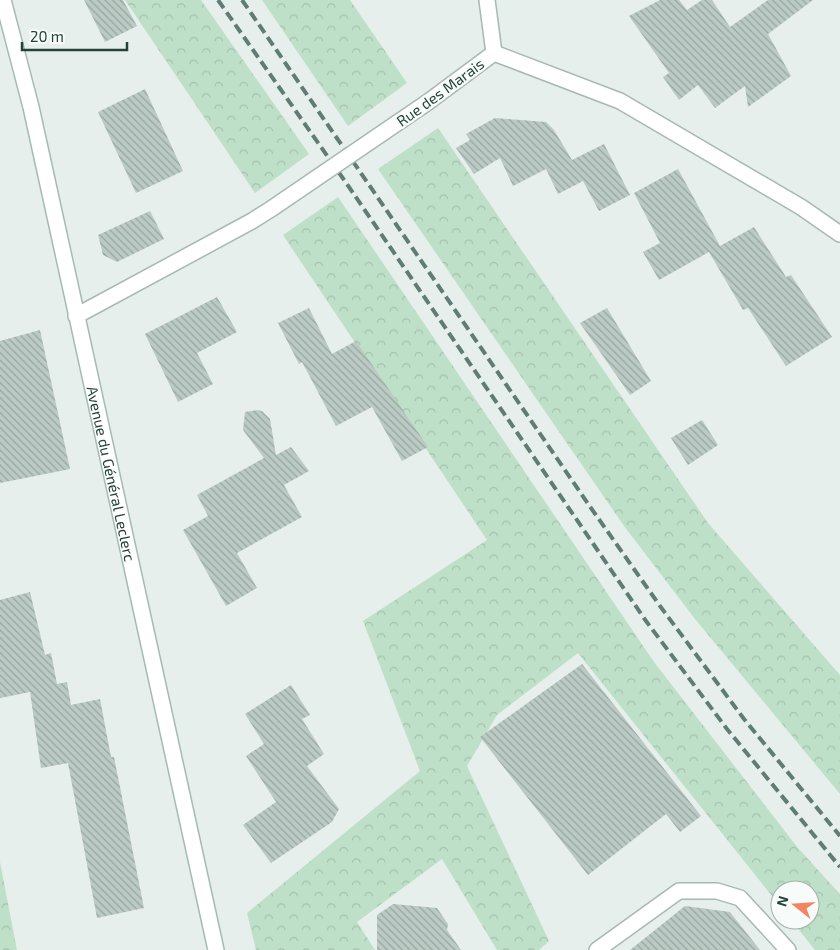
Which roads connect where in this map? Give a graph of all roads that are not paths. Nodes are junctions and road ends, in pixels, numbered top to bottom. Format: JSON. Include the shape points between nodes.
{"nodes":[{"id":1,"x":2,"y":0,"type":"edge"},
{"id":2,"x":487,"y":0,"type":"edge"},
{"id":3,"x":494,"y":53,"type":"junction"},
{"id":4,"x":840,"y":234,"type":"edge"},
{"id":5,"x":76,"y":316,"type":"junction"},
{"id":6,"x":216,"y":950,"type":"edge"},
{"id":7,"x":597,"y":950,"type":"edge"},
{"id":8,"x":788,"y":950,"type":"edge"}],
"edges":[{"from":1,"to":5,"type":"main road","name":"Avenue du Général Leclerc","via":[[31,107]]},
{"from":2,"to":3,"type":"main road"},
{"from":3,"to":4,"type":"main road","name":"Rue des Marais","via":[[620,101],[801,207]]},
{"from":3,"to":5,"type":"main road","name":"Rue des Marais","bridge":true,"via":[[428,102],[252,221]]},
{"from":5,"to":6,"type":"main road","name":"Avenue du Général Leclerc"},
{"from":7,"to":8,"type":"main road","via":[[679,891],[717,891],[740,898]]}]}
